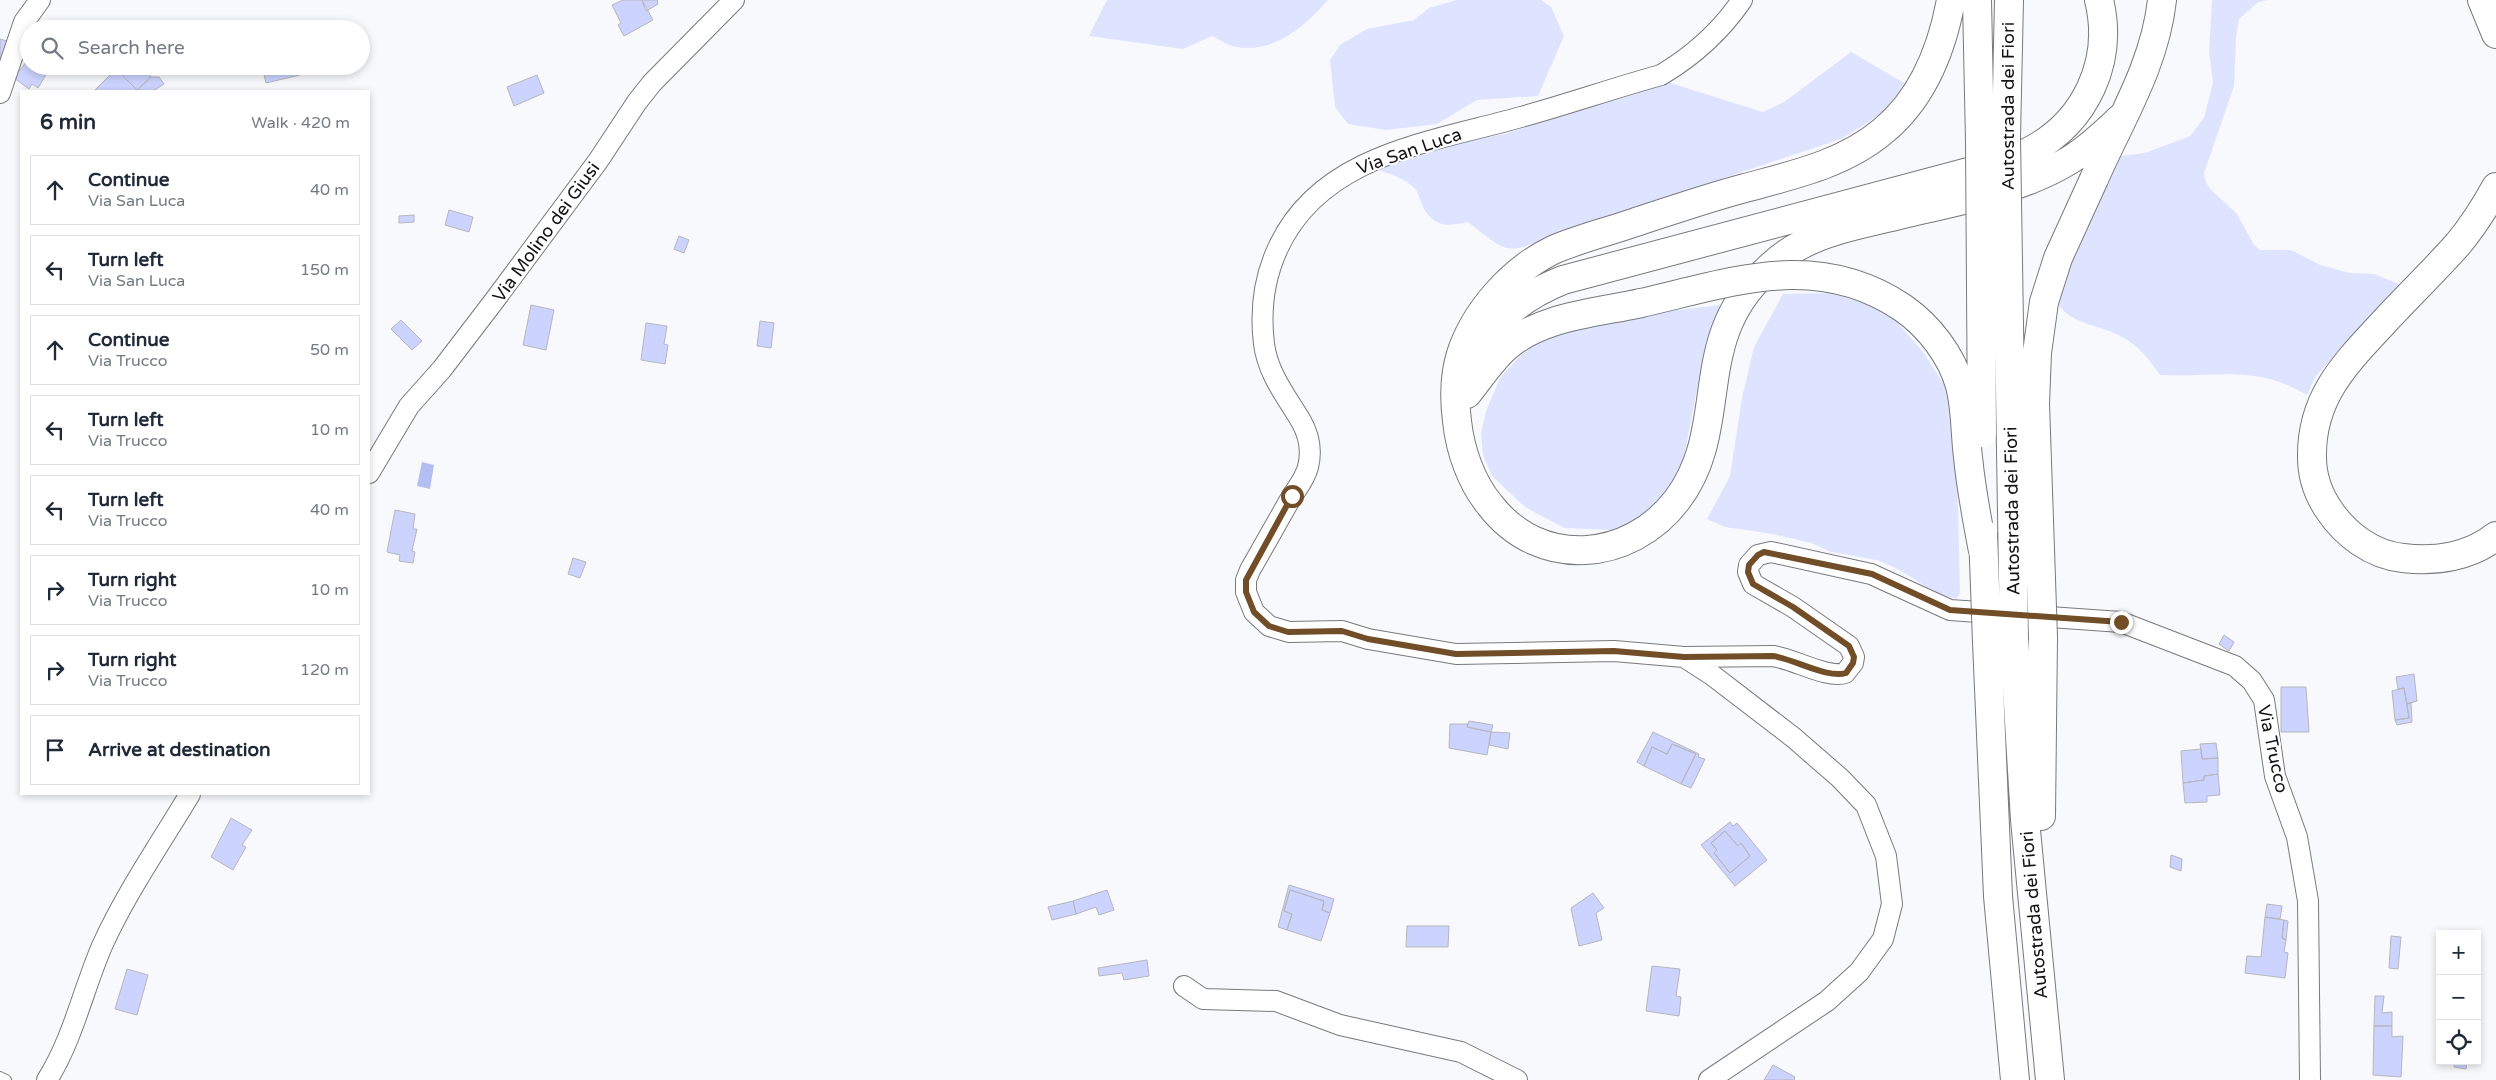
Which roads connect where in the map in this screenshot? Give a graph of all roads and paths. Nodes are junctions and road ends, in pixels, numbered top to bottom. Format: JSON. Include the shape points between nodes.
{"nodes":[{"id":1,"x":40,"y":0,"type":"edge"},
{"id":2,"x":734,"y":0,"type":"edge"},
{"id":3,"x":1742,"y":0,"type":"edge"},
{"id":4,"x":1951,"y":0,"type":"edge"},
{"id":5,"x":1977,"y":0,"type":"edge"},
{"id":6,"x":2009,"y":0,"type":"edge"},
{"id":7,"x":2099,"y":0,"type":"edge"},
{"id":8,"x":2162,"y":0,"type":"edge"},
{"id":9,"x":2482,"y":0,"type":"edge"},
{"id":10,"x":25,"y":20,"type":"edge"},
{"id":11,"x":20,"y":34,"type":"edge"},
{"id":12,"x":2496,"y":34,"type":"edge"},
{"id":13,"x":0,"y":93,"type":"edge"},
{"id":14,"x":2122,"y":117,"type":"junction"},
{"id":15,"x":2496,"y":187,"type":"edge"},
{"id":16,"x":1468,"y":394,"type":"junction"},
{"id":17,"x":1458,"y":432,"type":"junction"},
{"id":18,"x":370,"y":470,"type":"edge"},
{"id":19,"x":2496,"y":536,"type":"edge"},
{"id":20,"x":1983,"y":551,"type":"junction"},
{"id":21,"x":1684,"y":657,"type":"junction"},
{"id":22,"x":189,"y":795,"type":"edge"},
{"id":23,"x":2032,"y":897,"type":"junction"},
{"id":24,"x":1184,"y":986,"type":"dead end"},
{"id":25,"x":1716,"y":1076,"type":"edge"},
{"id":26,"x":0,"y":1077,"type":"edge"},
{"id":27,"x":6,"y":1080,"type":"edge"},
{"id":28,"x":47,"y":1080,"type":"edge"},
{"id":29,"x":1517,"y":1080,"type":"edge"},
{"id":30,"x":2014,"y":1080,"type":"edge"},
{"id":31,"x":2050,"y":1080,"type":"edge"},
{"id":32,"x":2310,"y":1080,"type":"edge"}],
"edges":[{"from":1,"to":10,"type":"street"},
{"from":2,"to":18,"type":"street","name":"Via Molino dei Giusi","via":[[637,102],[598,161],[494,302],[409,406]]},
{"from":3,"to":21,"type":"street","name":"Via San Luca","via":[[1726,24],[1681,63],[1661,75],[1443,137],[1371,161],[1336,179],[1306,206],[1282,240],[1270,267],[1263,302],[1264,346],[1272,375],[1307,434],[1310,456],[1305,476],[1246,580],[1249,603],[1260,620],[1288,632],[1342,631],[1368,639],[1456,654],[1614,651]]},
{"from":4,"to":17,"type":"highway","via":[[1947,25],[1930,68],[1911,102],[1884,131],[1850,154],[1809,171],[1712,197],[1559,248],[1522,269],[1481,314],[1460,354],[1454,398]]},
{"from":5,"to":20,"type":"highway","name":"Autostrada dei Fiori","bridge":true},
{"from":6,"to":23,"type":"highway","name":"Autostrada dei Fiori","bridge":true,"via":[[2006,137],[2014,638]]},
{"from":7,"to":16,"type":"highway","via":[[2104,37],[2100,65],[2081,108],[2048,141],[2028,152],[1980,169],[1543,288],[1524,300],[1495,327],[1481,349]]},
{"from":8,"to":14,"type":"highway","via":[[2150,59]]},
{"from":9,"to":12,"type":"highway"},
{"from":11,"to":13,"type":"street"},
{"from":14,"to":17,"type":"highway","via":[[2090,146],[2032,179],[1842,229],[1798,246],[1771,266],[1749,286],[1727,324],[1720,345],[1699,462],[1667,512],[1634,539],[1615,546],[1577,551],[1539,542],[1522,533],[1492,508],[1479,490]]},
{"from":14,"to":23,"type":"highway","bridge":true,"via":[[2058,258],[2044,302],[2037,353],[2035,404],[2043,637],[2042,807]]},
{"from":15,"to":19,"type":"highway","via":[[2479,218],[2458,244],[2331,383],[2315,419],[2312,467],[2323,502],[2336,521],[2366,546],[2401,558],[2449,557],[2471,551]]},
{"from":16,"to":17,"type":"highway"},
{"from":16,"to":20,"type":"highway","bridge":true,"via":[[1493,360],[1521,337],[1555,322],[1741,280],[1801,273],[1858,284],[1888,298],[1916,317],[1936,339],[1951,364],[1960,384],[1964,405],[1972,494]]},
{"from":20,"to":30,"type":"highway","name":"Autostrada dei Fiori","bridge":true,"via":[[1998,896]]},
{"from":21,"to":25,"type":"street","via":[[1794,738],[1866,805],[1886,856],[1892,904],[1884,939],[1858,972],[1827,1001]]},
{"from":21,"to":32,"type":"street","name":"Via Trucco","via":[[1773,656],[1833,675],[1850,669],[1854,657],[1849,646],[1753,584],[1749,565],[1758,555],[1771,552],[1872,574],[1950,610],[2121,622],[2235,666],[2252,681],[2264,700],[2275,776],[2297,837],[2308,901]]},
{"from":22,"to":28,"type":"street","via":[[132,888],[102,947],[60,1060]]},
{"from":23,"to":31,"type":"highway","name":"Autostrada dei Fiori"},
{"from":24,"to":29,"type":"street","via":[[1203,999],[1276,1001],[1340,1025],[1461,1052]]},
{"from":26,"to":27,"type":"lane"}]}
